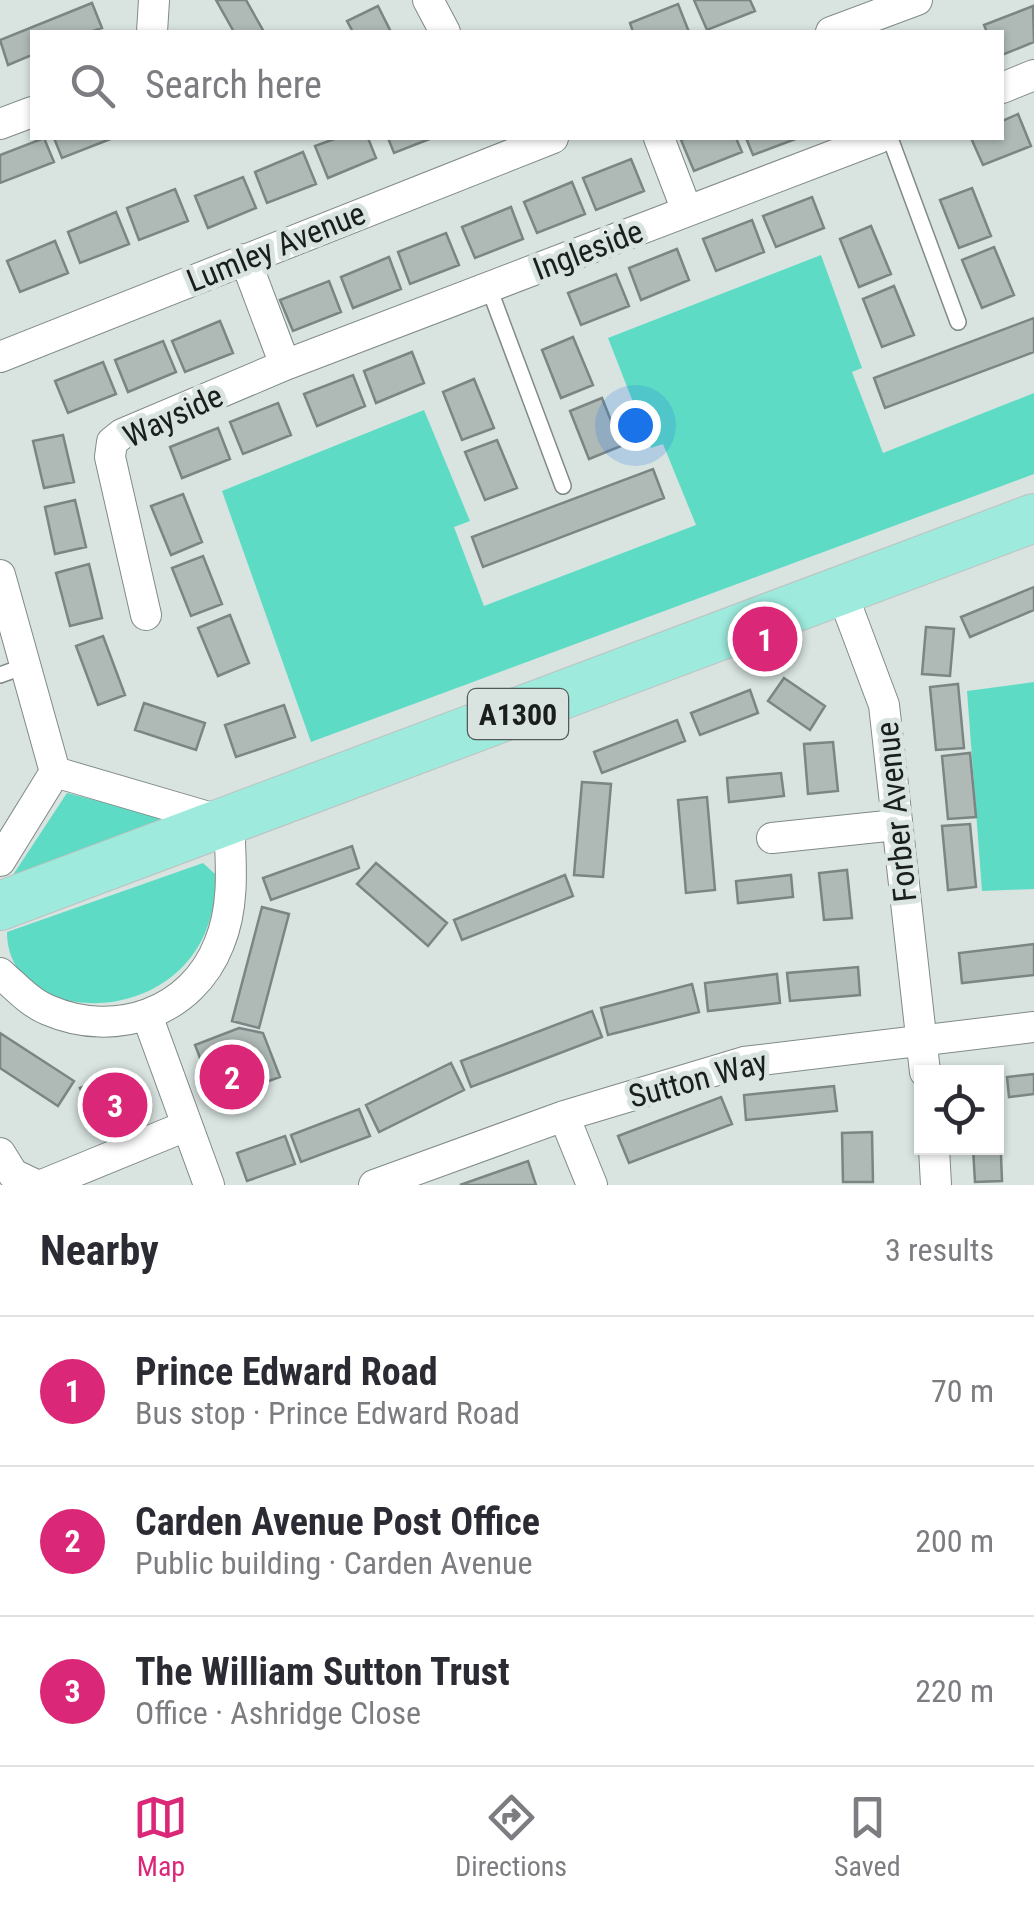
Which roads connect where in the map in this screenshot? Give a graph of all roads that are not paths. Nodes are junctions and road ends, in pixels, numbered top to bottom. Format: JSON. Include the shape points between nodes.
{"nodes":[{"id":1,"x":154,"y":0,"type":"edge"},
{"id":2,"x":428,"y":0,"type":"edge"},
{"id":3,"x":917,"y":0,"type":"edge"},
{"id":4,"x":152,"y":30,"type":"edge"},
{"id":5,"x":444,"y":30,"type":"edge"},
{"id":6,"x":836,"y":30,"type":"edge"},
{"id":7,"x":1034,"y":75,"type":"edge"},
{"id":8,"x":1004,"y":87,"type":"edge"},
{"id":9,"x":30,"y":113,"type":"edge"},
{"id":10,"x":0,"y":124,"type":"edge"},
{"id":11,"x":540,"y":140,"type":"edge"},
{"id":12,"x":659,"y":140,"type":"edge"},
{"id":13,"x":873,"y":140,"type":"edge"},
{"id":14,"x":891,"y":140,"type":"edge"},
{"id":15,"x":500,"y":147,"type":"edge"},
{"id":16,"x":687,"y":211,"type":"junction"},
{"id":17,"x":245,"y":259,"type":"junction"},
{"id":18,"x":489,"y":288,"type":"junction"},
{"id":19,"x":958,"y":322,"type":"dead end"},
{"id":20,"x":0,"y":357,"type":"edge"},
{"id":21,"x":285,"y":365,"type":"junction"},
{"id":22,"x":562,"y":486,"type":"dead end"},
{"id":23,"x":1034,"y":518,"type":"edge"},
{"id":24,"x":0,"y":576,"type":"edge"},
{"id":25,"x":842,"y":593,"type":"junction"},
{"id":26,"x":146,"y":615,"type":"dead end"},
{"id":27,"x":12,"y":670,"type":"edge"},
{"id":28,"x":55,"y":772,"type":"junction"},
{"id":29,"x":229,"y":823,"type":"junction"},
{"id":30,"x":896,"y":825,"type":"junction"},
{"id":31,"x":772,"y":838,"type":"dead end"},
{"id":32,"x":0,"y":861,"type":"edge"},
{"id":33,"x":0,"y":906,"type":"edge"},
{"id":34,"x":0,"y":973,"type":"edge"},
{"id":35,"x":148,"y":1018,"type":"junction"},
{"id":36,"x":1034,"y":1027,"type":"edge"},
{"id":37,"x":922,"y":1039,"type":"junction"},
{"id":38,"x":925,"y":1065,"type":"edge"},
{"id":39,"x":564,"y":1116,"type":"junction"},
{"id":40,"x":186,"y":1126,"type":"junction"},
{"id":41,"x":0,"y":1153,"type":"edge"},
{"id":42,"x":934,"y":1155,"type":"edge"},
{"id":43,"x":39,"y":1185,"type":"edge"},
{"id":44,"x":209,"y":1185,"type":"edge"},
{"id":45,"x":374,"y":1185,"type":"edge"},
{"id":46,"x":592,"y":1185,"type":"edge"},
{"id":47,"x":936,"y":1185,"type":"edge"}],
"edges":[{"from":1,"to":4,"type":"street"},
{"from":2,"to":5,"type":"street"},
{"from":3,"to":6,"type":"street"},
{"from":7,"to":8,"type":"street"},
{"from":9,"to":10,"type":"street"},
{"from":11,"to":15,"type":"street","name":"Lumley Avenue"},
{"from":12,"to":16,"type":"street"},
{"from":13,"to":16,"type":"street","name":"Ingleside"},
{"from":14,"to":19,"type":"lane"},
{"from":15,"to":17,"type":"street","name":"Lumley Avenue"},
{"from":16,"to":18,"type":"street","name":"Ingleside"},
{"from":17,"to":20,"type":"street","name":"Lumley Avenue"},
{"from":17,"to":21,"type":"street"},
{"from":18,"to":21,"type":"street","name":"Wayside"},
{"from":18,"to":22,"type":"lane"},
{"from":21,"to":26,"type":"street","name":"Wayside","via":[[112,442]]},
{"from":23,"to":25,"type":"main road","number":"A1300"},
{"from":24,"to":27,"type":"street"},
{"from":25,"to":29,"type":"main road","number":"A1300"},
{"from":25,"to":30,"type":"street","name":"Forber Avenue","via":[[884,705]]},
{"from":27,"to":28,"type":"street"},
{"from":28,"to":29,"type":"street"},
{"from":28,"to":32,"type":"street"},
{"from":29,"to":33,"type":"main road","number":"A1300"},
{"from":29,"to":35,"type":"street","via":[[228,912],[219,946],[195,985]]},
{"from":30,"to":31,"type":"street"},
{"from":30,"to":37,"type":"street","name":"Forber Avenue"},
{"from":34,"to":35,"type":"street","via":[[45,1009],[72,1018]]},
{"from":35,"to":40,"type":"street"},
{"from":36,"to":37,"type":"street","name":"Sutton Way"},
{"from":37,"to":38,"type":"street","name":"Forber Avenue"},
{"from":37,"to":39,"type":"street","name":"Sutton Way","via":[[744,1062]]},
{"from":39,"to":45,"type":"street","name":"Sutton Way"},
{"from":39,"to":46,"type":"street"},
{"from":40,"to":43,"type":"street"},
{"from":40,"to":44,"type":"street"},
{"from":41,"to":43,"type":"street","via":[[13,1174]]},
{"from":42,"to":47,"type":"street"}]}
